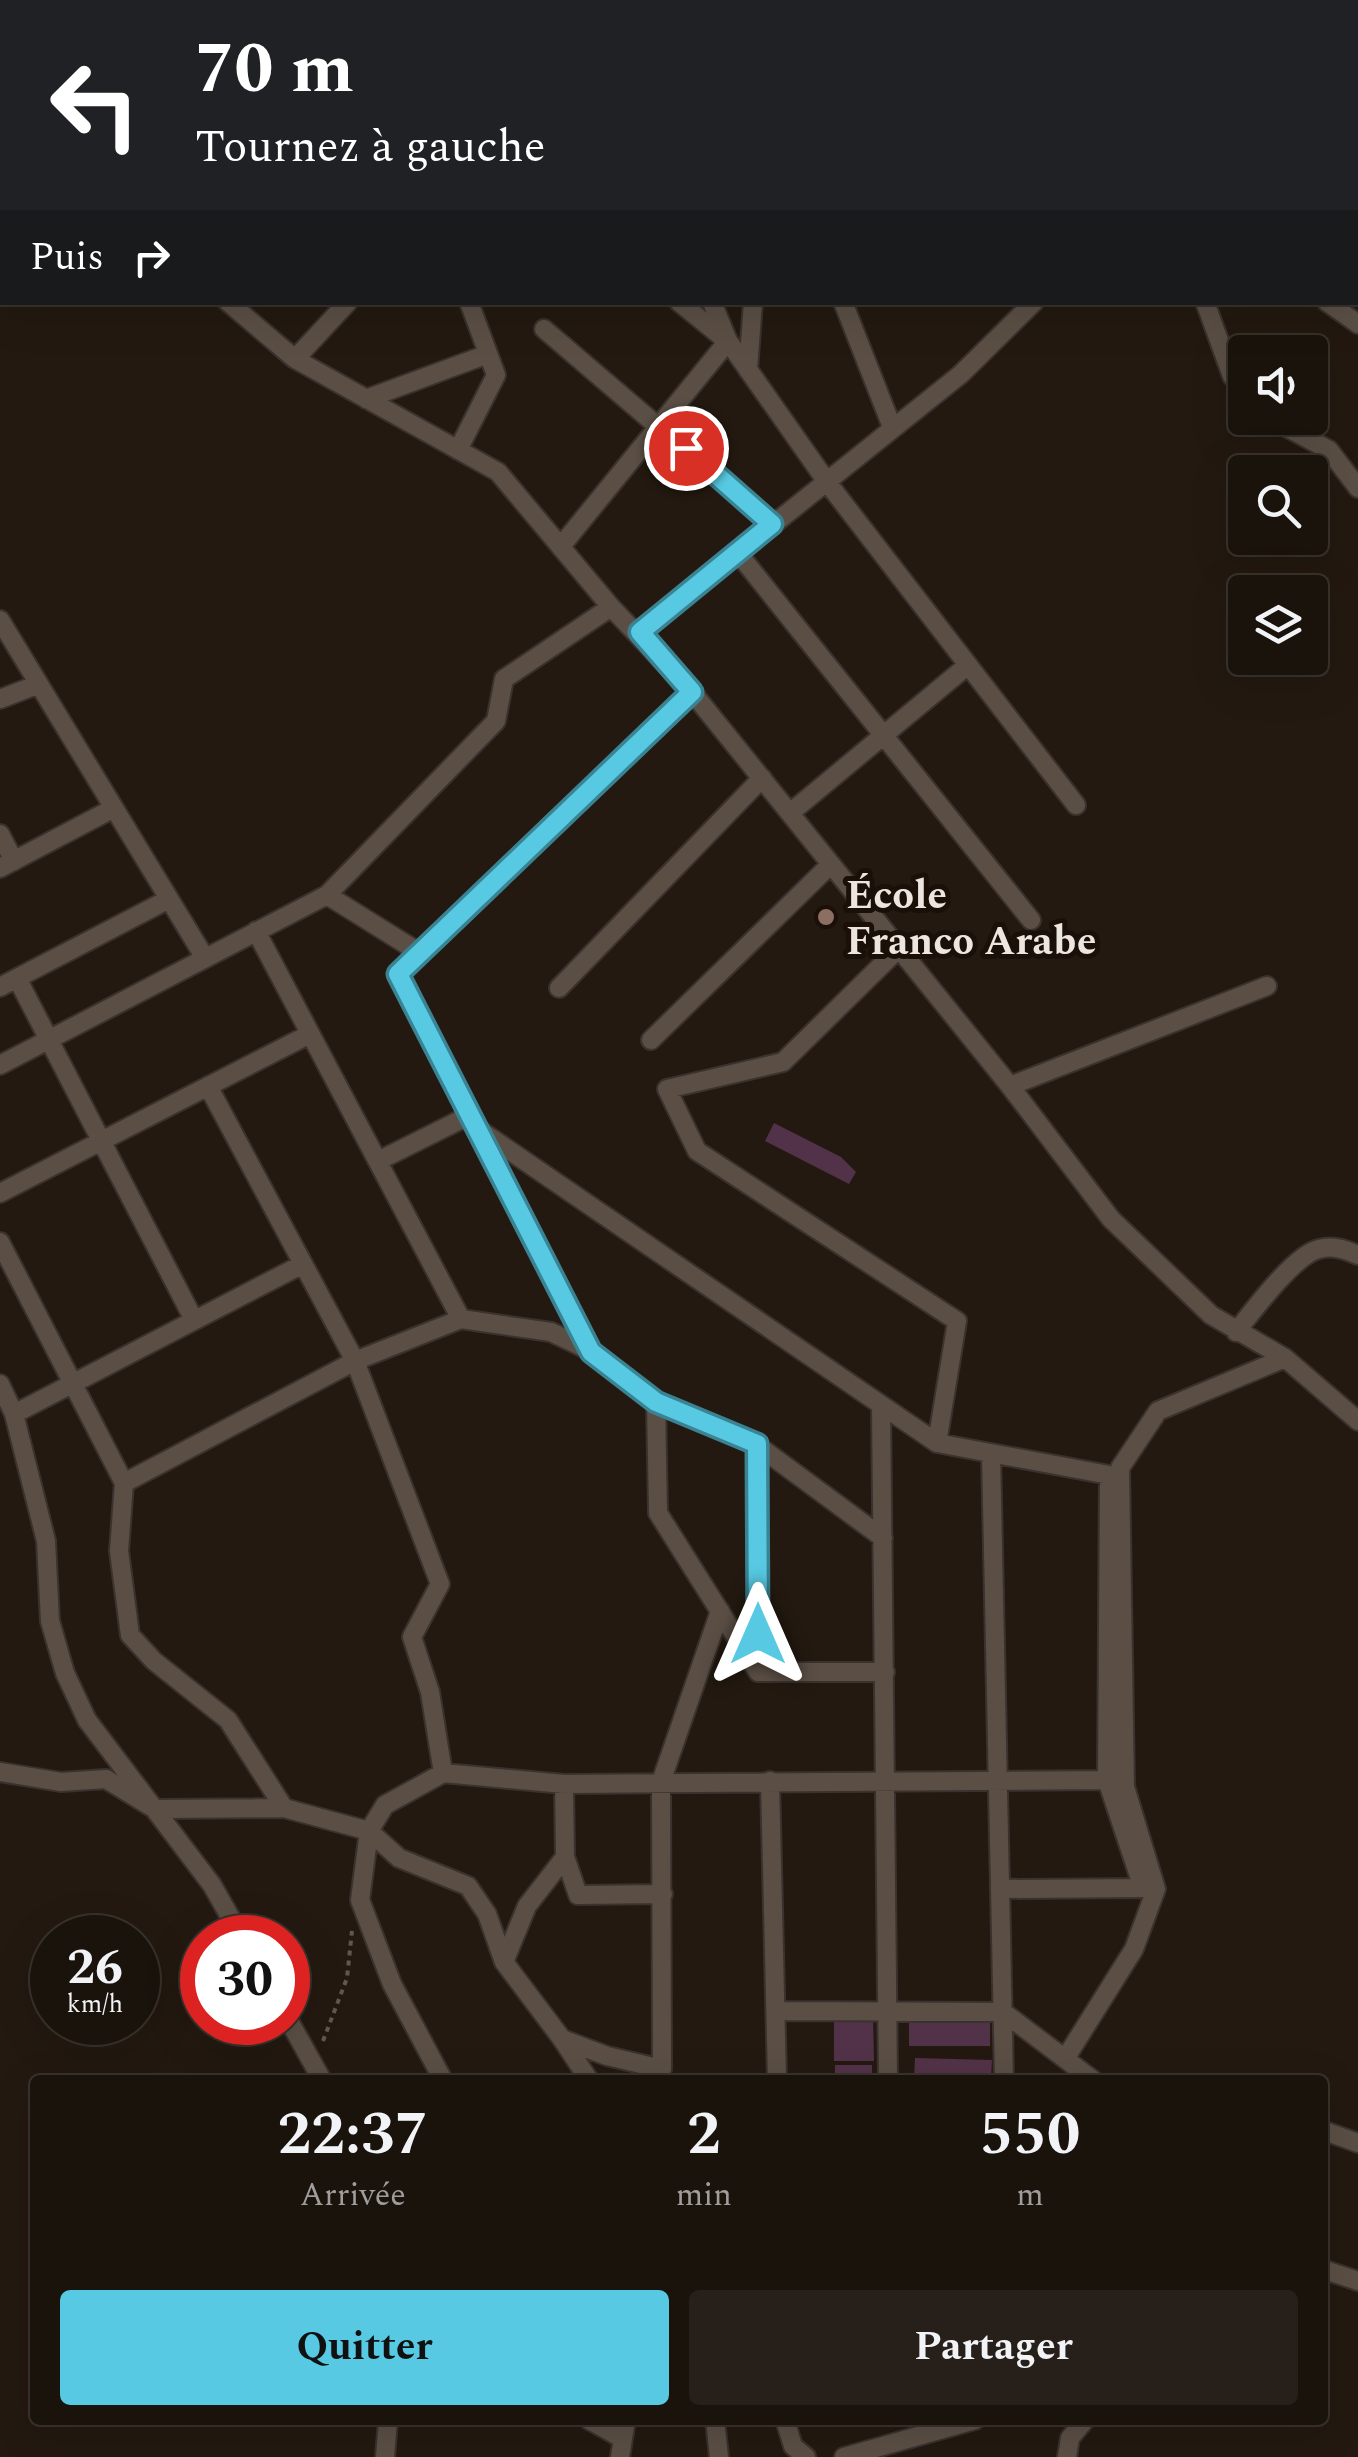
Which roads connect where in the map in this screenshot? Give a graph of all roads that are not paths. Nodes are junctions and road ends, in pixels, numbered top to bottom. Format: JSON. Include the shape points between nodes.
{"nodes":[{"id":1,"x":231,"y":305,"type":"edge"},
{"id":2,"x":345,"y":305,"type":"edge"},
{"id":3,"x":470,"y":305,"type":"edge"},
{"id":4,"x":683,"y":305,"type":"edge"},
{"id":5,"x":713,"y":305,"type":"edge"},
{"id":6,"x":753,"y":305,"type":"edge"},
{"id":7,"x":844,"y":305,"type":"edge"},
{"id":8,"x":1031,"y":305,"type":"edge"},
{"id":9,"x":1205,"y":305,"type":"edge"},
{"id":10,"x":1331,"y":305,"type":"edge"},
{"id":11,"x":1358,"y":324,"type":"edge"},
{"id":12,"x":544,"y":329,"type":"dead end"},
{"id":13,"x":728,"y":341,"type":"junction"},
{"id":14,"x":488,"y":354,"type":"junction"},
{"id":15,"x":294,"y":359,"type":"junction"},
{"id":16,"x":1228,"y":365,"type":"edge"},
{"id":17,"x":748,"y":370,"type":"junction"},
{"id":18,"x":366,"y":398,"type":"junction"},
{"id":19,"x":658,"y":422,"type":"junction"},
{"id":20,"x":892,"y":427,"type":"junction"},
{"id":21,"x":1300,"y":435,"type":"edge"},
{"id":22,"x":458,"y":450,"type":"junction"},
{"id":23,"x":827,"y":482,"type":"junction"},
{"id":24,"x":1358,"y":488,"type":"edge"},
{"id":25,"x":772,"y":524,"type":"junction"},
{"id":26,"x":562,"y":545,"type":"junction"},
{"id":27,"x":738,"y":553,"type":"junction"},
{"id":28,"x":612,"y":607,"type":"junction"},
{"id":29,"x":0,"y":620,"type":"edge"},
{"id":30,"x":640,"y":632,"type":"junction"},
{"id":31,"x":968,"y":665,"type":"junction"},
{"id":32,"x":39,"y":684,"type":"junction"},
{"id":33,"x":692,"y":692,"type":"junction"},
{"id":34,"x":0,"y":699,"type":"edge"},
{"id":35,"x":884,"y":735,"type":"junction"},
{"id":36,"x":762,"y":778,"type":"junction"},
{"id":37,"x":1076,"y":805,"type":"dead end"},
{"id":38,"x":114,"y":808,"type":"junction"},
{"id":39,"x":790,"y":813,"type":"junction"},
{"id":40,"x":0,"y":834,"type":"edge"},
{"id":41,"x":7,"y":864,"type":"edge"},
{"id":42,"x":831,"y":864,"type":"junction"},
{"id":43,"x":327,"y":895,"type":"junction"},
{"id":44,"x":169,"y":900,"type":"junction"},
{"id":45,"x":1031,"y":920,"type":"dead end"},
{"id":46,"x":256,"y":932,"type":"junction"},
{"id":47,"x":899,"y":948,"type":"junction"},
{"id":48,"x":420,"y":954,"type":"junction"},
{"id":49,"x":205,"y":958,"type":"junction"},
{"id":50,"x":8,"y":983,"type":"edge"},
{"id":51,"x":1267,"y":986,"type":"dead end"},
{"id":52,"x":558,"y":988,"type":"dead end"},
{"id":53,"x":310,"y":1034,"type":"junction"},
{"id":54,"x":50,"y":1040,"type":"junction"},
{"id":55,"x":650,"y":1040,"type":"dead end"},
{"id":56,"x":0,"y":1065,"type":"edge"},
{"id":57,"x":208,"y":1086,"type":"junction"},
{"id":58,"x":1010,"y":1086,"type":"junction"},
{"id":59,"x":474,"y":1122,"type":"junction"},
{"id":60,"x":102,"y":1140,"type":"junction"},
{"id":61,"x":378,"y":1161,"type":"junction"},
{"id":62,"x":0,"y":1193,"type":"edge"},
{"id":63,"x":0,"y":1242,"type":"edge"},
{"id":64,"x":1358,"y":1255,"type":"edge"},
{"id":65,"x":303,"y":1264,"type":"junction"},
{"id":66,"x":462,"y":1319,"type":"junction"},
{"id":67,"x":194,"y":1320,"type":"junction"},
{"id":68,"x":1236,"y":1332,"type":"junction"},
{"id":69,"x":591,"y":1352,"type":"junction"},
{"id":70,"x":1285,"y":1358,"type":"junction"},
{"id":71,"x":355,"y":1361,"type":"junction"},
{"id":72,"x":75,"y":1382,"type":"junction"},
{"id":73,"x":0,"y":1384,"type":"edge"},
{"id":74,"x":656,"y":1402,"type":"junction"},
{"id":75,"x":881,"y":1405,"type":"junction"},
{"id":76,"x":14,"y":1414,"type":"junction"},
{"id":77,"x":1358,"y":1421,"type":"edge"},
{"id":78,"x":937,"y":1443,"type":"junction"},
{"id":79,"x":757,"y":1444,"type":"junction"},
{"id":80,"x":991,"y":1453,"type":"junction"},
{"id":81,"x":124,"y":1483,"type":"junction"},
{"id":82,"x":883,"y":1538,"type":"junction"},
{"id":83,"x":720,"y":1611,"type":"junction"},
{"id":84,"x":758,"y":1672,"type":"junction"},
{"id":85,"x":885,"y":1672,"type":"junction"},
{"id":86,"x":0,"y":1772,"type":"edge"},
{"id":87,"x":444,"y":1773,"type":"junction"},
{"id":88,"x":998,"y":1780,"type":"junction"},
{"id":89,"x":1106,"y":1780,"type":"junction"},
{"id":90,"x":887,"y":1781,"type":"junction"},
{"id":91,"x":662,"y":1782,"type":"junction"},
{"id":92,"x":770,"y":1782,"type":"junction"},
{"id":93,"x":564,"y":1784,"type":"junction"},
{"id":94,"x":284,"y":1808,"type":"junction"},
{"id":95,"x":154,"y":1809,"type":"junction"},
{"id":96,"x":369,"y":1830,"type":"junction"},
{"id":97,"x":565,"y":1857,"type":"junction"},
{"id":98,"x":1000,"y":1889,"type":"junction"},
{"id":99,"x":663,"y":1894,"type":"junction"},
{"id":100,"x":229,"y":1915,"type":"edge"},
{"id":101,"x":504,"y":1962,"type":"junction"},
{"id":102,"x":776,"y":2011,"type":"junction"},
{"id":103,"x":886,"y":2011,"type":"junction"},
{"id":104,"x":1003,"y":2012,"type":"junction"},
{"id":105,"x":562,"y":2039,"type":"junction"},
{"id":106,"x":302,"y":2045,"type":"edge"},
{"id":107,"x":1066,"y":2059,"type":"junction"},
{"id":108,"x":317,"y":2072,"type":"edge"},
{"id":109,"x":440,"y":2075,"type":"edge"},
{"id":110,"x":586,"y":2075,"type":"edge"},
{"id":111,"x":776,"y":2075,"type":"edge"},
{"id":112,"x":888,"y":2075,"type":"edge"},
{"id":113,"x":1004,"y":2075,"type":"edge"},
{"id":114,"x":1087,"y":2075,"type":"edge"},
{"id":115,"x":1328,"y":2132,"type":"edge"},
{"id":116,"x":1358,"y":2143,"type":"edge"},
{"id":117,"x":1328,"y":2270,"type":"edge"},
{"id":118,"x":1358,"y":2282,"type":"edge"},
{"id":119,"x":388,"y":2425,"type":"edge"},
{"id":120,"x":599,"y":2425,"type":"edge"},
{"id":121,"x":715,"y":2425,"type":"edge"},
{"id":122,"x":787,"y":2425,"type":"edge"},
{"id":123,"x":932,"y":2425,"type":"edge"},
{"id":124,"x":1081,"y":2425,"type":"edge"},
{"id":125,"x":898,"y":2429,"type":"edge"},
{"id":126,"x":623,"y":2439,"type":"edge"},
{"id":127,"x":385,"y":2457,"type":"edge"},
{"id":128,"x":719,"y":2457,"type":"edge"},
{"id":129,"x":806,"y":2457,"type":"edge"},
{"id":130,"x":844,"y":2457,"type":"edge"},
{"id":131,"x":1068,"y":2457,"type":"edge"}],
"edges":[{"from":1,"to":15,"type":"street"},
{"from":2,"to":15,"type":"street"},
{"from":3,"to":14,"type":"street"},
{"from":4,"to":13,"type":"street"},
{"from":5,"to":13,"type":"street"},
{"from":6,"to":17,"type":"street"},
{"from":7,"to":20,"type":"street"},
{"from":8,"to":20,"type":"street","via":[[961,374]]},
{"from":9,"to":16,"type":"street"},
{"from":10,"to":11,"type":"street"},
{"from":12,"to":19,"type":"street"},
{"from":13,"to":17,"type":"street"},
{"from":13,"to":19,"type":"street"},
{"from":14,"to":18,"type":"street"},
{"from":14,"to":22,"type":"street","via":[[496,374]]},
{"from":15,"to":18,"type":"street"},
{"from":17,"to":23,"type":"street"},
{"from":18,"to":22,"type":"street"},
{"from":19,"to":25,"type":"street"},
{"from":19,"to":26,"type":"street"},
{"from":20,"to":23,"type":"street"},
{"from":21,"to":24,"type":"street","via":[[1328,450]]},
{"from":22,"to":26,"type":"street","via":[[498,472]]},
{"from":23,"to":25,"type":"street"},
{"from":23,"to":31,"type":"street"},
{"from":25,"to":27,"type":"street"},
{"from":26,"to":28,"type":"street"},
{"from":27,"to":30,"type":"street"},
{"from":27,"to":35,"type":"street"},
{"from":28,"to":30,"type":"street"},
{"from":28,"to":43,"type":"street","via":[[504,679],[496,721]]},
{"from":29,"to":32,"type":"street"},
{"from":30,"to":33,"type":"street"},
{"from":31,"to":35,"type":"street"},
{"from":31,"to":37,"type":"street"},
{"from":32,"to":34,"type":"street"},
{"from":32,"to":38,"type":"street"},
{"from":33,"to":36,"type":"street"},
{"from":33,"to":48,"type":"street"},
{"from":35,"to":39,"type":"street"},
{"from":35,"to":45,"type":"street"},
{"from":36,"to":39,"type":"street"},
{"from":36,"to":52,"type":"street"},
{"from":38,"to":41,"type":"street"},
{"from":38,"to":44,"type":"street"},
{"from":39,"to":42,"type":"street"},
{"from":40,"to":41,"type":"street"},
{"from":42,"to":47,"type":"street"},
{"from":42,"to":55,"type":"street"},
{"from":43,"to":46,"type":"street"},
{"from":43,"to":48,"type":"street"},
{"from":44,"to":49,"type":"street"},
{"from":44,"to":50,"type":"street"},
{"from":46,"to":49,"type":"street"},
{"from":46,"to":53,"type":"street"},
{"from":47,"to":58,"type":"street"},
{"from":47,"to":78,"type":"street","via":[[782,1062],[667,1089],[697,1150],[957,1321]]},
{"from":48,"to":59,"type":"street","via":[[398,974]]},
{"from":49,"to":54,"type":"street"},
{"from":50,"to":54,"type":"street"},
{"from":51,"to":58,"type":"street"},
{"from":53,"to":57,"type":"street"},
{"from":53,"to":61,"type":"street"},
{"from":54,"to":56,"type":"street"},
{"from":54,"to":60,"type":"street"},
{"from":57,"to":60,"type":"street"},
{"from":57,"to":65,"type":"street"},
{"from":58,"to":68,"type":"street","via":[[1111,1219]]},
{"from":59,"to":61,"type":"street"},
{"from":59,"to":69,"type":"street"},
{"from":59,"to":75,"type":"street"},
{"from":60,"to":62,"type":"street"},
{"from":60,"to":67,"type":"street"},
{"from":61,"to":66,"type":"street"},
{"from":63,"to":72,"type":"street"},
{"from":64,"to":68,"type":"street","via":[[1316,1249],[1267,1292]]},
{"from":65,"to":67,"type":"street"},
{"from":65,"to":71,"type":"street"},
{"from":66,"to":69,"type":"street","via":[[551,1332]]},
{"from":66,"to":71,"type":"street"},
{"from":67,"to":72,"type":"street"},
{"from":68,"to":70,"type":"street"},
{"from":69,"to":74,"type":"street"},
{"from":70,"to":77,"type":"street"},
{"from":70,"to":107,"type":"street","via":[[1158,1411],[1120,1468],[1125,1787],[1156,1889],[1134,1950]]},
{"from":71,"to":81,"type":"street"},
{"from":71,"to":87,"type":"street","via":[[440,1584],[412,1637]]},
{"from":72,"to":76,"type":"street"},
{"from":72,"to":81,"type":"street"},
{"from":73,"to":76,"type":"street"},
{"from":74,"to":79,"type":"street"},
{"from":74,"to":83,"type":"street","via":[[658,1513]]},
{"from":75,"to":78,"type":"street"},
{"from":75,"to":82,"type":"street"},
{"from":76,"to":95,"type":"street","via":[[46,1541],[50,1621],[64,1673],[87,1720]]},
{"from":78,"to":80,"type":"street"},
{"from":79,"to":82,"type":"street"},
{"from":79,"to":84,"type":"street"},
{"from":80,"to":88,"type":"street"},
{"from":80,"to":89,"type":"street","via":[[1109,1475]]},
{"from":81,"to":94,"type":"street","via":[[118,1551],[130,1635],[228,1720]]},
{"from":82,"to":85,"type":"street"},
{"from":83,"to":84,"type":"street"},
{"from":83,"to":91,"type":"street"},
{"from":84,"to":85,"type":"street"},
{"from":85,"to":90,"type":"street"},
{"from":86,"to":95,"type":"street","via":[[61,1782],[106,1779]]},
{"from":87,"to":93,"type":"street"},
{"from":87,"to":96,"type":"street","via":[[385,1804]]},
{"from":88,"to":89,"type":"street"},
{"from":88,"to":90,"type":"street"},
{"from":88,"to":98,"type":"street"},
{"from":89,"to":98,"type":"street","via":[[1143,1888]]},
{"from":90,"to":92,"type":"street"},
{"from":90,"to":103,"type":"street"},
{"from":91,"to":92,"type":"street"},
{"from":91,"to":93,"type":"street"},
{"from":91,"to":99,"type":"street"},
{"from":92,"to":102,"type":"street"},
{"from":93,"to":97,"type":"street"},
{"from":94,"to":95,"type":"street"},
{"from":94,"to":96,"type":"street"},
{"from":95,"to":100,"type":"street"},
{"from":96,"to":101,"type":"street","via":[[399,1858],[468,1886],[487,1914]]},
{"from":96,"to":109,"type":"street","via":[[360,1900],[392,1984]]},
{"from":97,"to":99,"type":"street","via":[[578,1895]]},
{"from":97,"to":101,"type":"street","via":[[527,1906]]},
{"from":98,"to":104,"type":"street"},
{"from":99,"to":105,"type":"street","via":[[662,2069]]},
{"from":101,"to":105,"type":"street"},
{"from":102,"to":103,"type":"street"},
{"from":102,"to":111,"type":"street"},
{"from":103,"to":104,"type":"street"},
{"from":103,"to":112,"type":"street"},
{"from":104,"to":107,"type":"street"},
{"from":104,"to":113,"type":"street"},
{"from":105,"to":110,"type":"street"},
{"from":106,"to":108,"type":"street"},
{"from":107,"to":114,"type":"street"},
{"from":115,"to":116,"type":"street"},
{"from":117,"to":118,"type":"street"},
{"from":119,"to":127,"type":"street"},
{"from":120,"to":126,"type":"street"},
{"from":121,"to":128,"type":"street"},
{"from":122,"to":129,"type":"street","via":[[793,2446]]},
{"from":123,"to":125,"type":"street"},
{"from":124,"to":131,"type":"street","via":[[1070,2438]]},
{"from":125,"to":130,"type":"street"}]}
